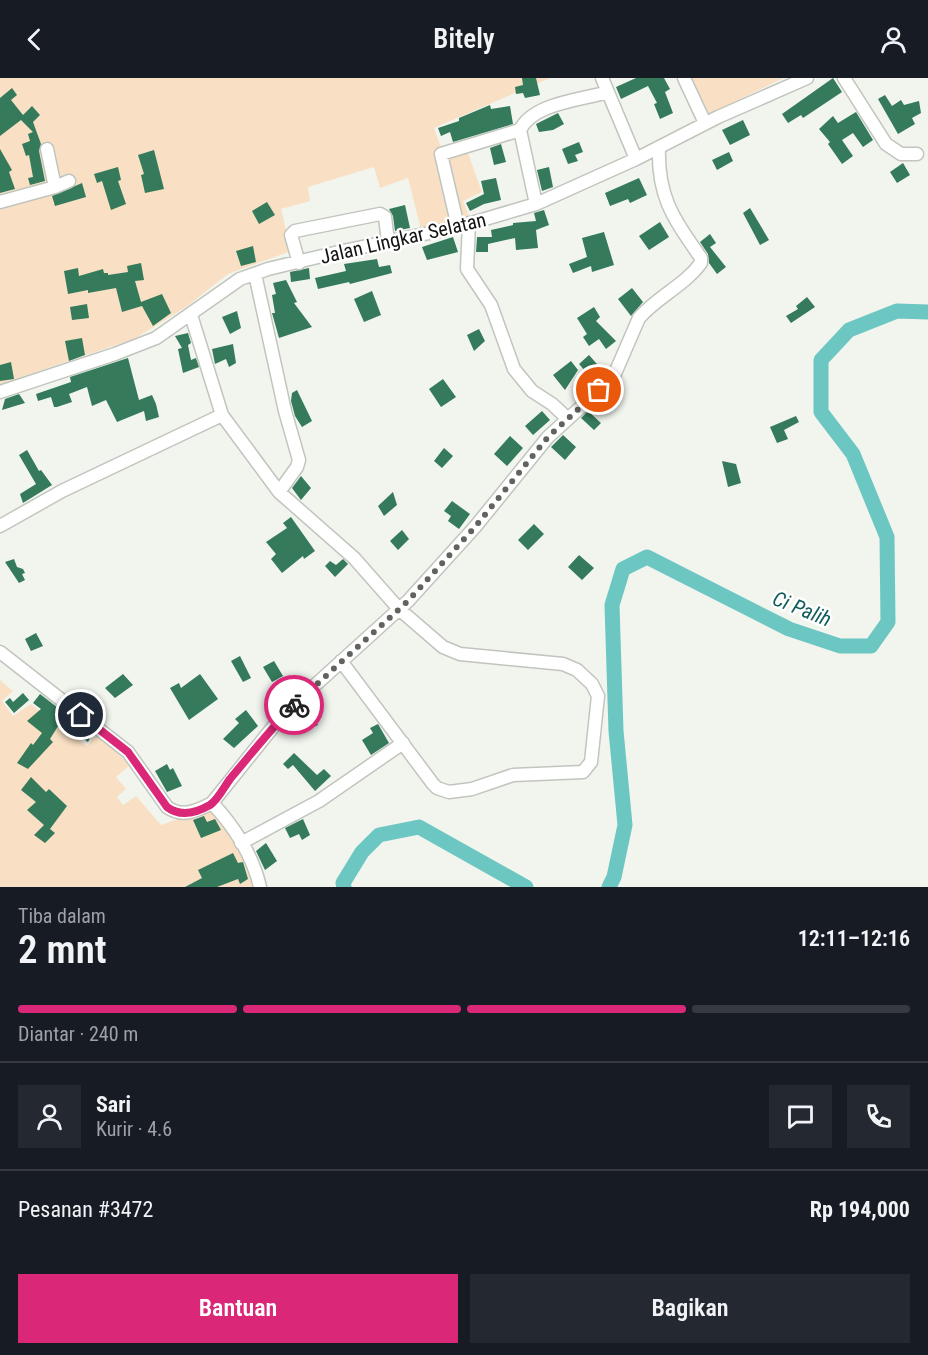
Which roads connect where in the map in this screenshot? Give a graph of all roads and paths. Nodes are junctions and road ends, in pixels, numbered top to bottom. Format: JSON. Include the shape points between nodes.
{"nodes":[{"id":1,"x":602,"y":78,"type":"edge"},
{"id":2,"x":684,"y":78,"type":"edge"},
{"id":3,"x":807,"y":78,"type":"edge"},
{"id":4,"x":844,"y":78,"type":"edge"},
{"id":5,"x":608,"y":92,"type":"junction"},
{"id":6,"x":705,"y":123,"type":"junction"},
{"id":7,"x":520,"y":130,"type":"junction"},
{"id":8,"x":659,"y":147,"type":"junction"},
{"id":9,"x":47,"y":149,"type":"dead end"},
{"id":10,"x":917,"y":154,"type":"dead end"},
{"id":11,"x":636,"y":159,"type":"junction"},
{"id":12,"x":69,"y":181,"type":"dead end"},
{"id":13,"x":55,"y":187,"type":"junction"},
{"id":14,"x":0,"y":202,"type":"edge"},
{"id":15,"x":536,"y":204,"type":"junction"},
{"id":16,"x":464,"y":225,"type":"junction"},
{"id":17,"x":388,"y":242,"type":"junction"},
{"id":18,"x":299,"y":263,"type":"junction"},
{"id":19,"x":255,"y":274,"type":"junction"},
{"id":20,"x":191,"y":315,"type":"junction"},
{"id":21,"x":0,"y":392,"type":"edge"},
{"id":22,"x":222,"y":415,"type":"junction"},
{"id":23,"x":567,"y":418,"type":"junction"},
{"id":24,"x":279,"y":492,"type":"junction"},
{"id":25,"x":0,"y":526,"type":"edge"},
{"id":26,"x":399,"y":609,"type":"junction"},
{"id":27,"x":0,"y":652,"type":"edge"},
{"id":28,"x":341,"y":661,"type":"junction"},
{"id":29,"x":403,"y":743,"type":"junction"},
{"id":30,"x":212,"y":804,"type":"junction"},
{"id":31,"x":241,"y":843,"type":"junction"},
{"id":32,"x":260,"y":887,"type":"edge"}],
"edges":[{"from":1,"to":5,"type":"street"},
{"from":2,"to":6,"type":"street"},
{"from":3,"to":6,"type":"street","name":"Jalan Lingkar Selatan"},
{"from":4,"to":10,"type":"street","via":[[886,144],[901,154]]},
{"from":5,"to":7,"type":"street","via":[[546,107],[533,114]]},
{"from":5,"to":11,"type":"street"},
{"from":6,"to":8,"type":"street","name":"Jalan Lingkar Selatan"},
{"from":7,"to":15,"type":"street"},
{"from":7,"to":16,"type":"street","via":[[441,154]]},
{"from":8,"to":11,"type":"street","name":"Jalan Lingkar Selatan"},
{"from":8,"to":23,"type":"street","via":[[664,200],[701,263],[646,309],[613,378]]},
{"from":9,"to":13,"type":"street"},
{"from":11,"to":15,"type":"street","name":"Jalan Lingkar Selatan"},
{"from":12,"to":13,"type":"street"},
{"from":13,"to":14,"type":"street"},
{"from":15,"to":16,"type":"street","name":"Jalan Lingkar Selatan"},
{"from":16,"to":17,"type":"street","name":"Jalan Lingkar Selatan"},
{"from":16,"to":23,"type":"street","via":[[468,268],[492,305],[514,369],[532,391]]},
{"from":17,"to":18,"type":"street","name":"Jalan Lingkar Selatan"},
{"from":17,"to":18,"type":"street","via":[[385,217],[380,214],[295,231],[291,236]]},
{"from":18,"to":19,"type":"street","name":"Jalan Lingkar Selatan"},
{"from":19,"to":20,"type":"street","name":"Jalan Lingkar Selatan","via":[[223,289]]},
{"from":19,"to":24,"type":"street","via":[[299,460]]},
{"from":20,"to":21,"type":"street","name":"Jalan Lingkar Selatan","via":[[139,345]]},
{"from":20,"to":22,"type":"street"},
{"from":22,"to":24,"type":"street"},
{"from":22,"to":25,"type":"street","via":[[62,490]]},
{"from":23,"to":26,"type":"street"},
{"from":24,"to":26,"type":"street","via":[[354,558]]},
{"from":26,"to":28,"type":"street"},
{"from":26,"to":29,"type":"street","via":[[443,647],[460,654],[563,664],[577,670],[598,696],[591,762],[583,772],[513,775],[472,789],[449,792],[433,784]]},
{"from":27,"to":30,"type":"street","via":[[128,752],[173,812],[183,814]]},
{"from":28,"to":29,"type":"street"},
{"from":28,"to":30,"type":"street","via":[[273,727]]},
{"from":29,"to":31,"type":"street","via":[[319,801]]},
{"from":30,"to":31,"type":"street","via":[[227,819]]},
{"from":31,"to":32,"type":"street","via":[[254,865]]}]}
